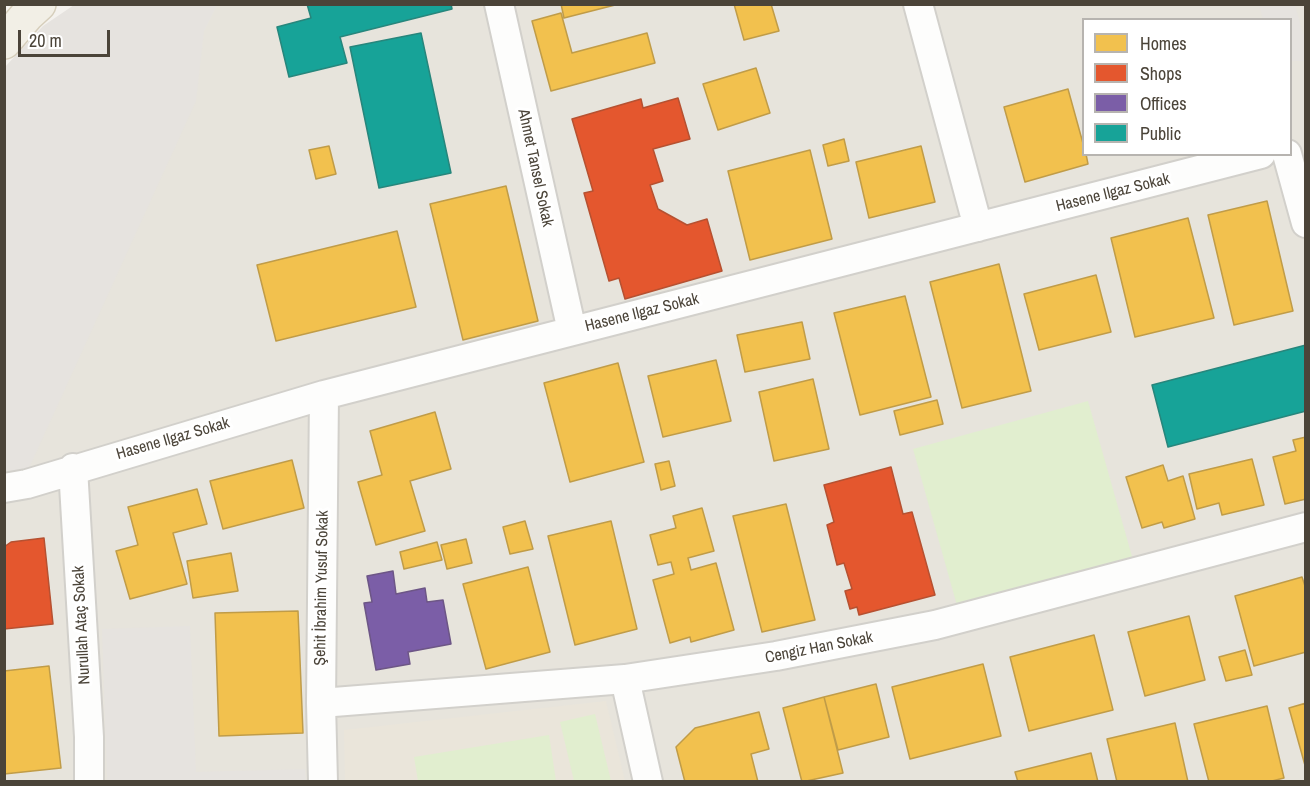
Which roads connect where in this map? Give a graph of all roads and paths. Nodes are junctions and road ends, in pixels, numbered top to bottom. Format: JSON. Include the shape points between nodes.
{"nodes":[{"id":1,"x":39,"y":4,"type":"edge"},
{"id":2,"x":499,"y":4,"type":"edge"},
{"id":3,"x":918,"y":4,"type":"edge"},
{"id":4,"x":4,"y":42,"type":"edge"},
{"id":5,"x":1253,"y":156,"type":"edge"},
{"id":6,"x":1288,"y":156,"type":"edge"},
{"id":7,"x":1305,"y":223,"type":"edge"},
{"id":8,"x":978,"y":227,"type":"junction"},
{"id":9,"x":572,"y":330,"type":"junction"},
{"id":10,"x":324,"y":394,"type":"junction"},
{"id":11,"x":73,"y":468,"type":"junction"},
{"id":12,"x":16,"y":486,"type":"edge"},
{"id":13,"x":4,"y":502,"type":"edge"},
{"id":14,"x":1305,"y":527,"type":"edge"},
{"id":15,"x":625,"y":679,"type":"junction"},
{"id":16,"x":321,"y":703,"type":"junction"},
{"id":17,"x":89,"y":782,"type":"edge"},
{"id":18,"x":322,"y":782,"type":"edge"},
{"id":19,"x":648,"y":782,"type":"edge"}],
"edges":[{"from":1,"to":4,"type":"main road"},
{"from":2,"to":9,"type":"street","name":"Ahmet Tansel Sokak"},
{"from":3,"to":8,"type":"street"},
{"from":5,"to":8,"type":"street","name":"Hasene Ilgaz Sokak"},
{"from":6,"to":7,"type":"street"},
{"from":8,"to":9,"type":"street","name":"Hasene Ilgaz Sokak"},
{"from":9,"to":10,"type":"street","name":"Hasene Ilgaz Sokak"},
{"from":10,"to":11,"type":"street","name":"Hasene Ilgaz Sokak"},
{"from":10,"to":16,"type":"street","name":"Şehit İbrahim Yusuf Sokak"},
{"from":11,"to":12,"type":"street","name":"Hasene Ilgaz Sokak"},
{"from":11,"to":17,"type":"street","name":"Nurullah Ataç Sokak"},
{"from":12,"to":13,"type":"street","name":"Hasene Ilgaz Sokak"},
{"from":14,"to":15,"type":"street","name":"Cengiz Han Sokak","via":[[935,625],[776,657]]},
{"from":15,"to":16,"type":"street","name":"Cengiz Han Sokak"},
{"from":15,"to":19,"type":"street"},
{"from":16,"to":18,"type":"street","name":"Şehit İbrahim Yusuf Sokak"}]}
